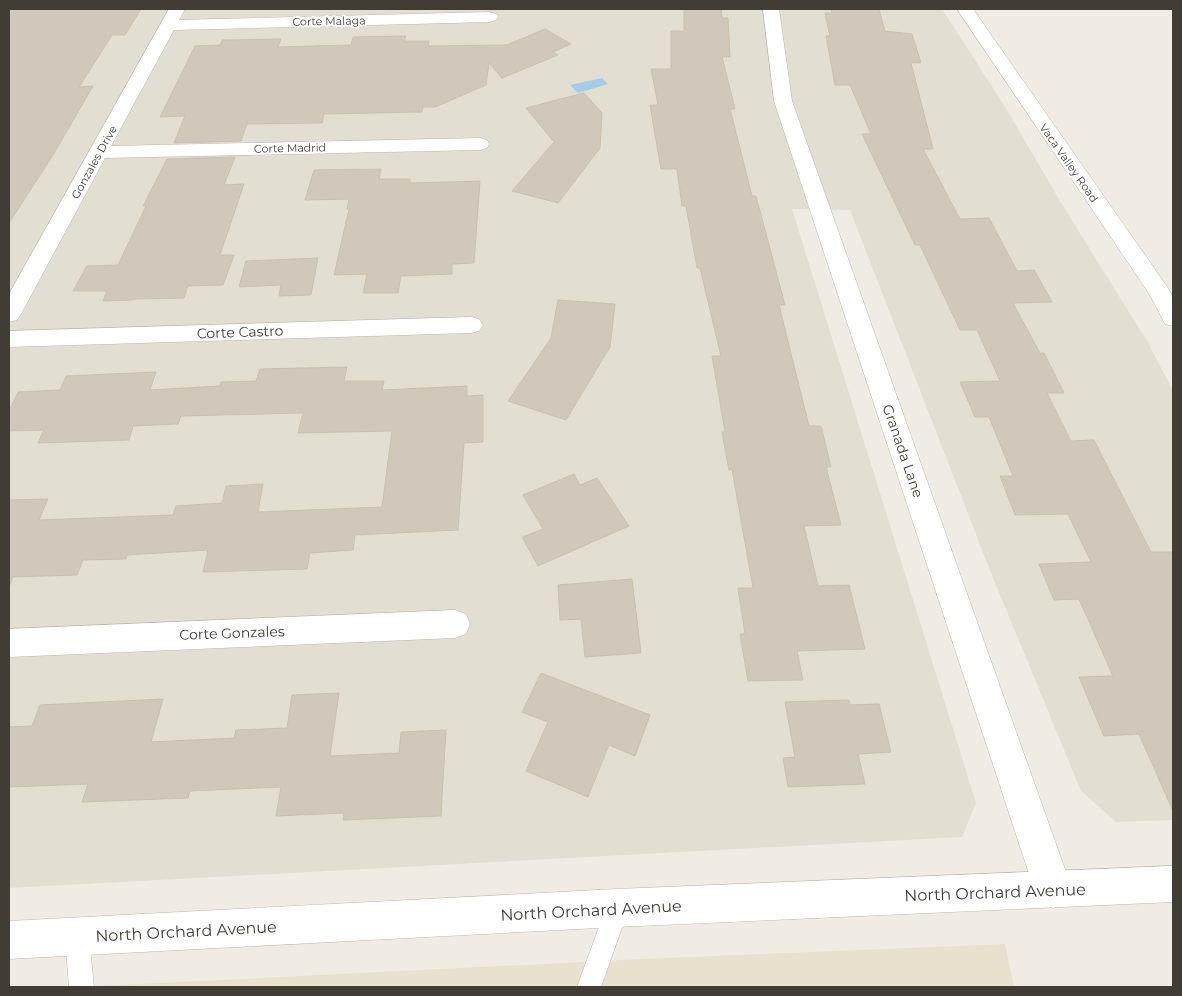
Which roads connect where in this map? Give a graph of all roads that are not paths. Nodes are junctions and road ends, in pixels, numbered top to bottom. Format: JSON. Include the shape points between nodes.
{"nodes":[{"id":1,"x":771,"y":9,"type":"edge"},
{"id":2,"x":964,"y":9,"type":"edge"},
{"id":3,"x":173,"y":17,"type":"edge"},
{"id":4,"x":490,"y":17,"type":"dead end"},
{"id":5,"x":480,"y":144,"type":"dead end"},
{"id":6,"x":100,"y":152,"type":"junction"},
{"id":7,"x":9,"y":314,"type":"edge"},
{"id":8,"x":1173,"y":318,"type":"edge"},
{"id":9,"x":471,"y":324,"type":"dead end"},
{"id":10,"x":9,"y":339,"type":"edge"},
{"id":11,"x":455,"y":624,"type":"dead end"},
{"id":12,"x":9,"y":642,"type":"edge"},
{"id":13,"x":1173,"y":884,"type":"edge"},
{"id":14,"x":1053,"y":889,"type":"junction"},
{"id":15,"x":617,"y":908,"type":"junction"},
{"id":16,"x":77,"y":937,"type":"junction"},
{"id":17,"x":9,"y":940,"type":"edge"},
{"id":18,"x":82,"y":987,"type":"edge"},
{"id":19,"x":589,"y":987,"type":"edge"}],
"edges":[{"from":1,"to":14,"type":"street","name":"Granada Lane","via":[[783,102]]},
{"from":2,"to":8,"type":"street","name":"Vaca Valley Road","via":[[1160,293]]},
{"from":3,"to":4,"type":"street","name":"Corte Malaga"},
{"from":3,"to":6,"type":"street","name":"Gonzales Drive"},
{"from":5,"to":6,"type":"street","name":"Corte Madrid"},
{"from":6,"to":7,"type":"street","name":"Gonzales Drive"},
{"from":9,"to":10,"type":"street","name":"Corte Castro"},
{"from":11,"to":12,"type":"street","name":"Corte Gonzales"},
{"from":13,"to":14,"type":"street","name":"North Orchard Avenue"},
{"from":14,"to":15,"type":"street","name":"North Orchard Avenue"},
{"from":15,"to":16,"type":"street","name":"North Orchard Avenue"},
{"from":15,"to":19,"type":"lane"},
{"from":16,"to":17,"type":"street","name":"North Orchard Avenue"},
{"from":16,"to":18,"type":"lane"}]}
